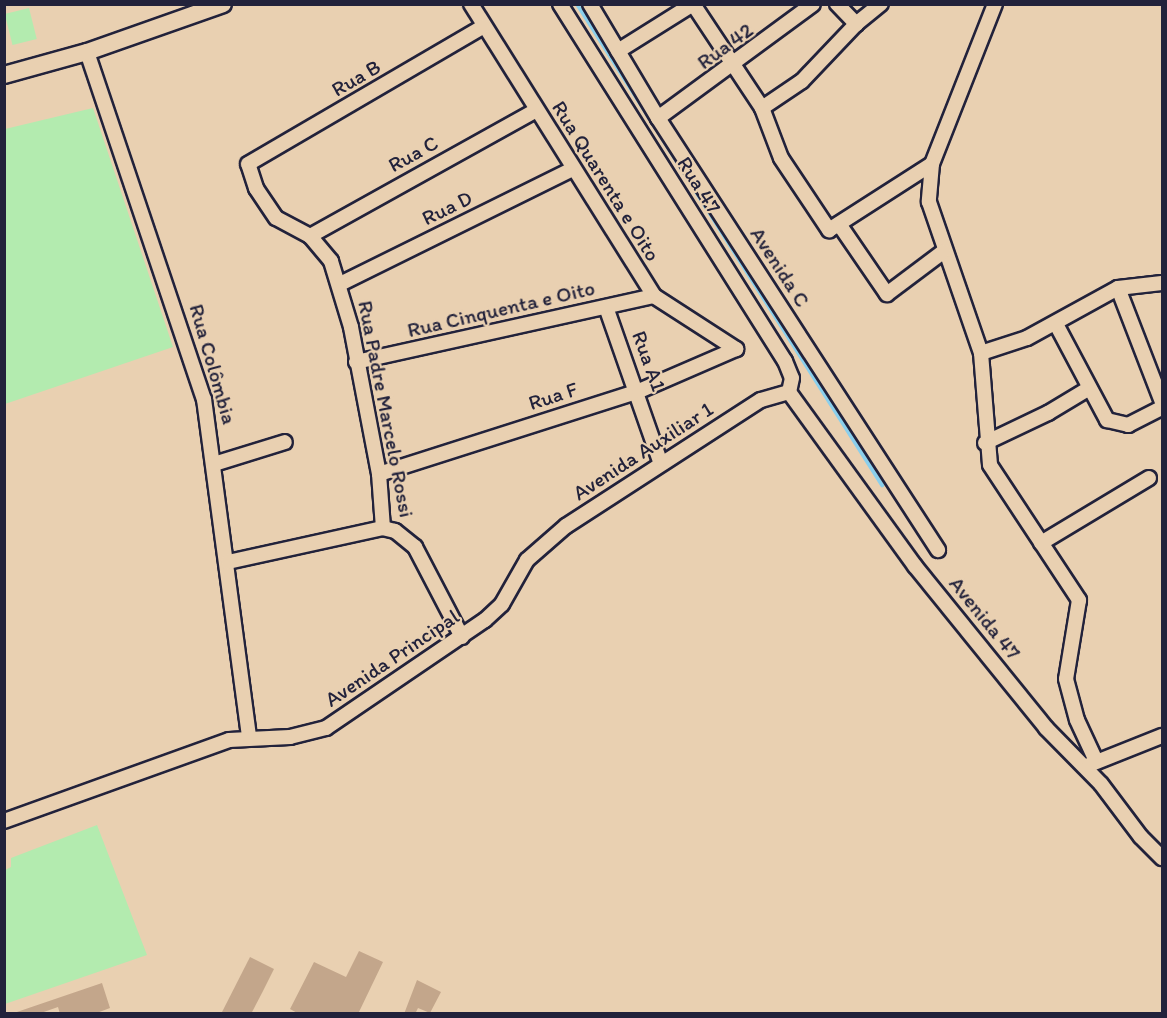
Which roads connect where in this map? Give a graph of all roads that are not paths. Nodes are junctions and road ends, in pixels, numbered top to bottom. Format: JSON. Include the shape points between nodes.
{"nodes":[{"id":1,"x":223,"y":4,"type":"edge"},
{"id":2,"x":471,"y":4,"type":"edge"},
{"id":3,"x":560,"y":4,"type":"edge"},
{"id":4,"x":590,"y":4,"type":"edge"},
{"id":5,"x":693,"y":4,"type":"edge"},
{"id":6,"x":813,"y":4,"type":"edge"},
{"id":7,"x":837,"y":4,"type":"edge"},
{"id":8,"x":881,"y":4,"type":"edge"},
{"id":9,"x":994,"y":4,"type":"edge"},
{"id":10,"x":856,"y":24,"type":"junction"},
{"id":11,"x":484,"y":26,"type":"junction"},
{"id":12,"x":618,"y":51,"type":"junction"},
{"id":13,"x":87,"y":52,"type":"junction"},
{"id":14,"x":735,"y":65,"type":"junction"},
{"id":15,"x":4,"y":75,"type":"edge"},
{"id":16,"x":762,"y":108,"type":"junction"},
{"id":17,"x":536,"y":110,"type":"junction"},
{"id":18,"x":658,"y":118,"type":"junction"},
{"id":19,"x":248,"y":164,"type":"joint"},
{"id":20,"x":932,"y":165,"type":"junction"},
{"id":21,"x":573,"y":169,"type":"junction"},
{"id":22,"x":834,"y":227,"type":"junction"},
{"id":23,"x":310,"y":236,"type":"junction"},
{"id":24,"x":944,"y":251,"type":"junction"},
{"id":25,"x":1162,"y":283,"type":"edge"},
{"id":26,"x":340,"y":285,"type":"junction"},
{"id":27,"x":1118,"y":288,"type":"junction"},
{"id":28,"x":654,"y":296,"type":"junction"},
{"id":29,"x":606,"y":307,"type":"junction"},
{"id":30,"x":1056,"y":324,"type":"junction"},
{"id":31,"x":735,"y":349,"type":"joint"},
{"id":32,"x":981,"y":353,"type":"junction"},
{"id":33,"x":356,"y":362,"type":"junction"},
{"id":34,"x":1088,"y":389,"type":"junction"},
{"id":35,"x":639,"y":391,"type":"junction"},
{"id":36,"x":789,"y":392,"type":"junction"},
{"id":37,"x":1162,"y":402,"type":"edge"},
{"id":38,"x":1162,"y":408,"type":"edge"},
{"id":39,"x":285,"y":442,"type":"dead end"},
{"id":40,"x":985,"y":443,"type":"junction"},
{"id":41,"x":214,"y":464,"type":"junction"},
{"id":42,"x":661,"y":464,"type":"junction"},
{"id":43,"x":379,"y":474,"type":"junction"},
{"id":44,"x":1149,"y":478,"type":"dead end"},
{"id":45,"x":383,"y":528,"type":"junction"},
{"id":46,"x":1041,"y":543,"type":"junction"},
{"id":47,"x":938,"y":550,"type":"dead end"},
{"id":48,"x":527,"y":560,"type":"joint"},
{"id":49,"x":228,"y":562,"type":"junction"},
{"id":50,"x":462,"y":637,"type":"junction"},
{"id":51,"x":249,"y":736,"type":"junction"},
{"id":52,"x":1162,"y":736,"type":"edge"},
{"id":53,"x":1091,"y":764,"type":"junction"},
{"id":54,"x":4,"y":821,"type":"edge"},
{"id":55,"x":1162,"y":858,"type":"edge"}],
"edges":[{"from":1,"to":13,"type":"street"},
{"from":2,"to":11,"type":"street","name":"Rua Quarenta e Oito"},
{"from":3,"to":36,"type":"street","name":"Rua 47","via":[[785,361],[792,378]]},
{"from":4,"to":12,"type":"street","name":"Avenida C"},
{"from":5,"to":12,"type":"street"},
{"from":5,"to":14,"type":"street"},
{"from":6,"to":14,"type":"street","name":"Rua 42"},
{"from":7,"to":10,"type":"street"},
{"from":8,"to":10,"type":"street"},
{"from":9,"to":20,"type":"street"},
{"from":10,"to":16,"type":"street","via":[[802,81]]},
{"from":11,"to":17,"type":"street","name":"Rua Quarenta e Oito"},
{"from":11,"to":19,"type":"street","name":"Rua B"},
{"from":12,"to":18,"type":"street","name":"Avenida C"},
{"from":13,"to":15,"type":"street"},
{"from":13,"to":41,"type":"street","name":"Rua Colômbia","via":[[107,121],[192,356],[211,431]]},
{"from":14,"to":16,"type":"street"},
{"from":14,"to":18,"type":"street","name":"Rua 42"},
{"from":16,"to":22,"type":"street","via":[[781,158]]},
{"from":17,"to":21,"type":"street","name":"Rua Quarenta e Oito"},
{"from":17,"to":23,"type":"street","name":"Rua C"},
{"from":18,"to":47,"type":"street","name":"Avenida C"},
{"from":19,"to":23,"type":"street","name":"Rua Padre Marcelo Rossi","via":[[256,188],[276,218]]},
{"from":20,"to":22,"type":"street"},
{"from":20,"to":24,"type":"street","via":[[930,202]]},
{"from":21,"to":26,"type":"street","name":"Rua D"},
{"from":21,"to":28,"type":"street","name":"Rua Quarenta e Oito"},
{"from":22,"to":24,"type":"street","via":[[887,294]]},
{"from":23,"to":26,"type":"street","name":"Rua Padre Marcelo Rossi","via":[[322,246]]},
{"from":24,"to":32,"type":"street"},
{"from":25,"to":27,"type":"street"},
{"from":26,"to":33,"type":"street","name":"Rua Padre Marcelo Rossi"},
{"from":27,"to":30,"type":"street"},
{"from":27,"to":37,"type":"street"},
{"from":28,"to":29,"type":"street","name":"Rua Cinquenta e Oito"},
{"from":28,"to":31,"type":"street","name":"Rua Quarenta e Oito"},
{"from":29,"to":33,"type":"street","name":"Rua Cinquenta e Oito"},
{"from":29,"to":35,"type":"street","name":"Rua A1"},
{"from":30,"to":32,"type":"street"},
{"from":30,"to":34,"type":"street"},
{"from":31,"to":35,"type":"street","name":"Rua F"},
{"from":32,"to":40,"type":"street"},
{"from":33,"to":43,"type":"street","name":"Rua Padre Marcelo Rossi"},
{"from":34,"to":38,"type":"street","via":[[1101,413],[1113,424],[1128,425]]},
{"from":34,"to":40,"type":"street"},
{"from":35,"to":42,"type":"street","name":"Rua A1"},
{"from":35,"to":43,"type":"street","name":"Rua F"},
{"from":36,"to":42,"type":"street","name":"Avenida Auxiliar 1","via":[[761,400]]},
{"from":36,"to":53,"type":"street","name":"Avenida 47","via":[[880,522],[1046,728]]},
{"from":39,"to":41,"type":"street"},
{"from":40,"to":46,"type":"street","via":[[990,465],[1002,487]]},
{"from":41,"to":49,"type":"street","name":"Rua Colômbia"},
{"from":42,"to":48,"type":"street","name":"Avenida Auxiliar 1","via":[[566,526]]},
{"from":43,"to":45,"type":"street","name":"Rua Padre Marcelo Rossi"},
{"from":44,"to":46,"type":"street"},
{"from":45,"to":49,"type":"street"},
{"from":45,"to":50,"type":"street","name":"Rua Padre Marcelo Rossi","via":[[395,531],[416,547]]},
{"from":46,"to":53,"type":"street","via":[[1079,600],[1066,680]]},
{"from":48,"to":50,"type":"street","name":"Avenida Principal","via":[[502,604]]},
{"from":49,"to":51,"type":"street","name":"Rua Colômbia"},
{"from":50,"to":51,"type":"street","name":"Avenida Principal","via":[[321,731],[290,737]]},
{"from":51,"to":54,"type":"street","name":"Avenida Principal"},
{"from":52,"to":53,"type":"street"},
{"from":53,"to":55,"type":"street","name":"Avenida 47"}]}
